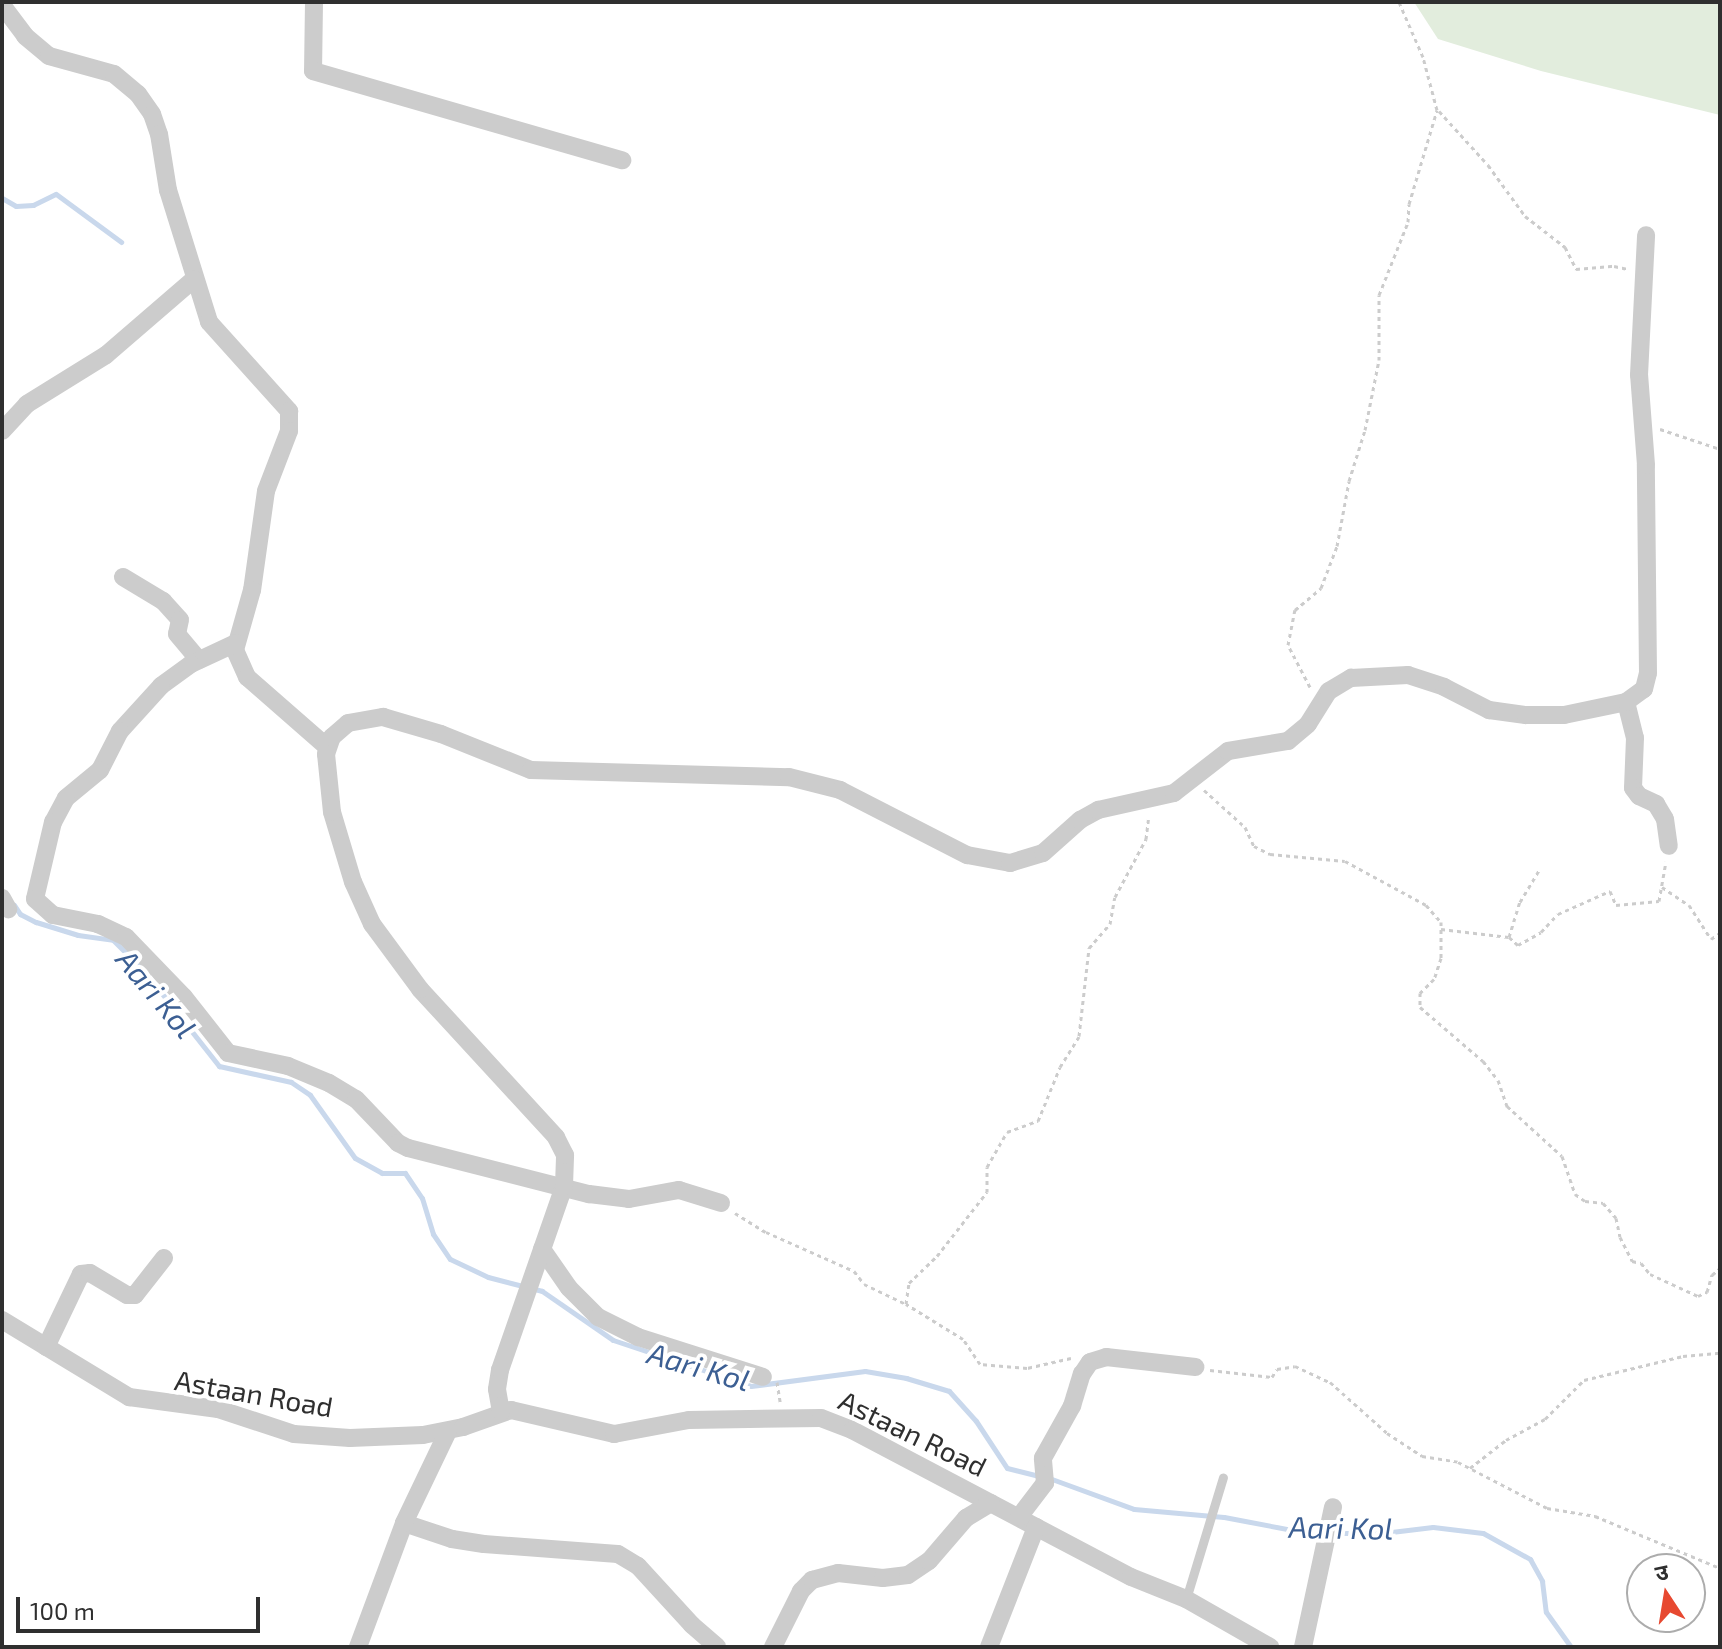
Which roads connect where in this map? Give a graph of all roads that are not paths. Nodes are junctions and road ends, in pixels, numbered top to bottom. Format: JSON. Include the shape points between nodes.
{"nodes":[{"id":1,"x":314,"y":2,"type":"edge"},
{"id":2,"x":2,"y":5,"type":"edge"},
{"id":3,"x":622,"y":160,"type":"dead end"},
{"id":4,"x":1646,"y":235,"type":"dead end"},
{"id":5,"x":194,"y":279,"type":"junction"},
{"id":6,"x":2,"y":431,"type":"edge"},
{"id":7,"x":123,"y":577,"type":"dead end"},
{"id":8,"x":236,"y":643,"type":"junction"},
{"id":9,"x":199,"y":660,"type":"junction"},
{"id":10,"x":1626,"y":702,"type":"junction"},
{"id":11,"x":327,"y":747,"type":"junction"},
{"id":12,"x":1669,"y":846,"type":"road end"},
{"id":13,"x":564,"y":1186,"type":"junction"},
{"id":14,"x":721,"y":1203,"type":"road end"},
{"id":15,"x":542,"y":1249,"type":"junction"},
{"id":16,"x":164,"y":1258,"type":"dead end"},
{"id":17,"x":4,"y":1327,"type":"edge"},
{"id":18,"x":46,"y":1347,"type":"junction"},
{"id":19,"x":1195,"y":1367,"type":"road end"},
{"id":20,"x":763,"y":1377,"type":"dead end"},
{"id":21,"x":501,"y":1412,"type":"junction"},
{"id":22,"x":448,"y":1431,"type":"junction"},
{"id":23,"x":1223,"y":1477,"type":"dead end"},
{"id":24,"x":991,"y":1503,"type":"junction"},
{"id":25,"x":1331,"y":1515,"type":"dead end"},
{"id":26,"x":1019,"y":1517,"type":"junction"},
{"id":27,"x":404,"y":1523,"type":"junction"},
{"id":28,"x":1036,"y":1527,"type":"junction"},
{"id":29,"x":1186,"y":1599,"type":"junction"},
{"id":30,"x":358,"y":1647,"type":"edge"},
{"id":31,"x":717,"y":1647,"type":"edge"},
{"id":32,"x":773,"y":1647,"type":"edge"},
{"id":33,"x":989,"y":1647,"type":"edge"},
{"id":34,"x":1270,"y":1647,"type":"edge"},
{"id":35,"x":1303,"y":1647,"type":"edge"}],
"edges":[{"from":1,"to":3,"type":"street","via":[[313,71]]},
{"from":2,"to":5,"type":"street","via":[[25,36],[49,56],[114,74],[138,94],[159,134],[168,190]]},
{"from":4,"to":10,"type":"street","via":[[1639,360],[1649,568],[1648,673],[1644,689]]},
{"from":5,"to":6,"type":"street","via":[[106,355],[27,404]]},
{"from":5,"to":8,"type":"street","via":[[209,322],[283,401],[291,420],[266,491],[252,590]]},
{"from":7,"to":9,"type":"street","via":[[163,601],[180,620],[177,634]]},
{"from":8,"to":9,"type":"street"},
{"from":8,"to":11,"type":"street","via":[[236,656],[247,677]]},
{"from":9,"to":13,"type":"street","via":[[174,674],[131,716],[100,770],[58,808],[35,899],[53,915],[98,924],[126,937],[228,1053],[288,1066],[329,1083],[356,1099],[408,1148]]},
{"from":10,"to":11,"type":"street","via":[[1564,715],[1508,713],[1489,710],[1422,679],[1385,674],[1339,683],[1288,741],[1228,751],[1181,789],[1098,810],[1043,853],[1010,863],[967,855],[840,790],[789,777],[531,770],[383,717],[348,723]]},
{"from":10,"to":12,"type":"street","via":[[1635,738],[1633,788],[1656,804],[1665,819]]},
{"from":11,"to":13,"type":"street","via":[[339,843],[372,924],[420,989],[556,1137],[567,1161]]},
{"from":13,"to":14,"type":"street","via":[[629,1199],[679,1190]]},
{"from":13,"to":15,"type":"street"},
{"from":15,"to":20,"type":"street","via":[[582,1303],[611,1324]]},
{"from":15,"to":21,"type":"street","via":[[497,1383]]},
{"from":16,"to":18,"type":"street","via":[[135,1295],[90,1273],[81,1274]]},
{"from":17,"to":18,"type":"street","name":"Astaan Road"},
{"from":18,"to":22,"type":"street","name":"Astaan Road","via":[[129,1397],[218,1409],[294,1434],[350,1438]]},
{"from":19,"to":26,"type":"street","via":[[1099,1359],[1084,1368],[1072,1406],[1043,1458],[1046,1476]]},
{"from":21,"to":22,"type":"street","name":"Astaan Road"},
{"from":21,"to":24,"type":"street","name":"Astaan Road","via":[[521,1410],[614,1434],[689,1420],[821,1418]]},
{"from":22,"to":27,"type":"street"},
{"from":23,"to":29,"type":"lane"},
{"from":24,"to":26,"type":"street","name":"Astaan Road"},
{"from":24,"to":32,"type":"street","via":[[966,1518],[929,1561],[908,1575],[838,1573],[812,1580]]},
{"from":25,"to":35,"type":"street"},
{"from":26,"to":28,"type":"street","name":"Astaan Road"},
{"from":27,"to":30,"type":"street"},
{"from":27,"to":31,"type":"street","via":[[484,1544],[618,1554],[638,1566]]},
{"from":28,"to":29,"type":"street","name":"Astaan Road"},
{"from":28,"to":33,"type":"street"},
{"from":29,"to":34,"type":"street","name":"Astaan Road"}]}
